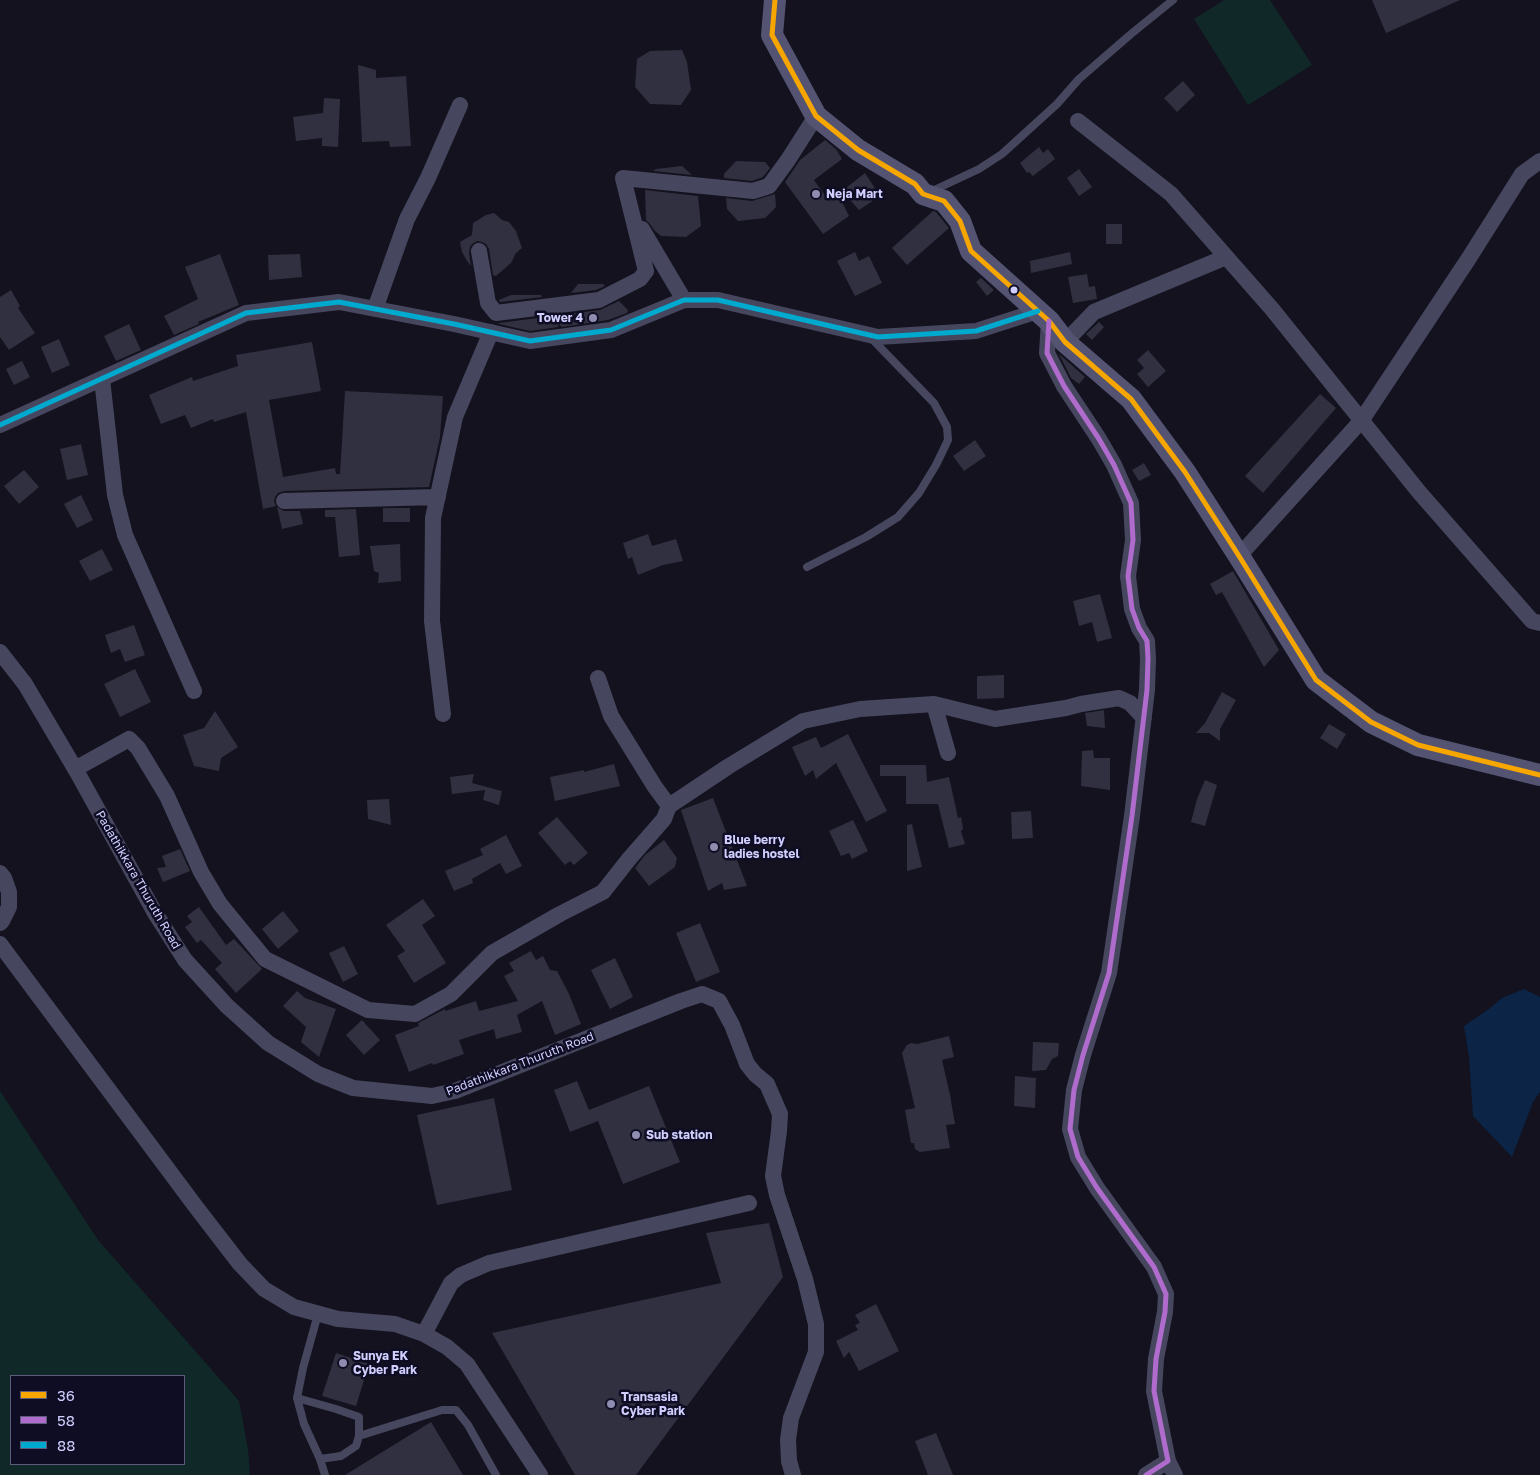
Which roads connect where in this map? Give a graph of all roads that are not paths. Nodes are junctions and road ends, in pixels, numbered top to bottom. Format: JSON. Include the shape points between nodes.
{"nodes":[{"id":1,"x":775,"y":0,"type":"edge"},
{"id":2,"x":1172,"y":0,"type":"edge"},
{"id":3,"x":460,"y":106,"type":"dead end"},
{"id":4,"x":816,"y":116,"type":"junction"},
{"id":5,"x":1078,"y":120,"type":"dead end"},
{"id":6,"x":1540,"y":161,"type":"edge"},
{"id":7,"x":923,"y":194,"type":"junction"},
{"id":8,"x":642,"y":229,"type":"dead end"},
{"id":9,"x":479,"y":251,"type":"dead end"},
{"id":10,"x":1226,"y":257,"type":"junction"},
{"id":11,"x":684,"y":300,"type":"junction"},
{"id":12,"x":375,"y":309,"type":"junction"},
{"id":13,"x":1043,"y":316,"type":"junction"},
{"id":14,"x":491,"y":332,"type":"junction"},
{"id":15,"x":867,"y":334,"type":"junction"},
{"id":16,"x":1065,"y":342,"type":"junction"},
{"id":17,"x":102,"y":378,"type":"junction"},
{"id":18,"x":1362,"y":421,"type":"junction"},
{"id":19,"x":0,"y":425,"type":"edge"},
{"id":20,"x":438,"y":496,"type":"junction"},
{"id":21,"x":284,"y":501,"type":"dead end"},
{"id":22,"x":1239,"y":556,"type":"junction"},
{"id":23,"x":806,"y":567,"type":"dead end"},
{"id":24,"x":1540,"y":623,"type":"edge"},
{"id":25,"x":0,"y":652,"type":"edge"},
{"id":26,"x":598,"y":678,"type":"dead end"},
{"id":27,"x":194,"y":691,"type":"dead end"},
{"id":28,"x":934,"y":704,"type":"junction"},
{"id":29,"x":443,"y":714,"type":"dead end"},
{"id":30,"x":1144,"y":718,"type":"junction"},
{"id":31,"x":948,"y":753,"type":"dead end"},
{"id":32,"x":75,"y":769,"type":"junction"},
{"id":33,"x":1540,"y":774,"type":"edge"},
{"id":34,"x":669,"y":806,"type":"junction"},
{"id":35,"x":0,"y":873,"type":"edge"},
{"id":36,"x":0,"y":923,"type":"edge"},
{"id":37,"x":0,"y":944,"type":"edge"},
{"id":38,"x":749,"y":1203,"type":"dead end"},
{"id":39,"x":318,"y":1314,"type":"junction"},
{"id":40,"x":424,"y":1334,"type":"junction"},
{"id":41,"x":297,"y":1398,"type":"junction"},
{"id":42,"x":359,"y":1436,"type":"junction"},
{"id":43,"x":320,"y":1459,"type":"junction"},
{"id":44,"x":1171,"y":1468,"type":"edge"},
{"id":45,"x":325,"y":1475,"type":"edge"},
{"id":46,"x":496,"y":1475,"type":"edge"},
{"id":47,"x":540,"y":1475,"type":"edge"},
{"id":48,"x":793,"y":1475,"type":"edge"},
{"id":49,"x":1146,"y":1475,"type":"edge"}],
"edges":[{"from":1,"to":4,"type":"main road","via":[[772,35]]},
{"from":2,"to":7,"type":"lane","via":[[1079,79],[1057,104],[1002,154],[979,169]]},
{"from":3,"to":12,"type":"street","via":[[407,219]]},
{"from":4,"to":7,"type":"main road","via":[[858,150],[915,184]]},
{"from":4,"to":9,"type":"street","via":[[769,186],[753,191],[623,178],[646,271],[640,279],[599,300],[496,313],[488,302]]},
{"from":5,"to":10,"type":"street","via":[[1171,194]]},
{"from":6,"to":18,"type":"street","via":[[1522,174]]},
{"from":7,"to":13,"type":"main road","via":[[944,201],[960,221],[972,250]]},
{"from":8,"to":11,"type":"street"},
{"from":10,"to":16,"type":"street","via":[[1094,312]]},
{"from":10,"to":18,"type":"street"},
{"from":11,"to":14,"type":"street","via":[[611,330],[530,341]]},
{"from":11,"to":15,"type":"street","via":[[718,300]]},
{"from":12,"to":14,"type":"street"},
{"from":12,"to":17,"type":"street","via":[[339,302],[246,313]]},
{"from":13,"to":15,"type":"street","via":[[976,331],[878,337]]},
{"from":13,"to":16,"type":"main road"},
{"from":13,"to":30,"type":"street","via":[[1047,353],[1114,465],[1131,503],[1133,540],[1128,576],[1132,609],[1147,641],[1148,690]]},
{"from":14,"to":20,"type":"street","via":[[455,417]]},
{"from":15,"to":23,"type":"lane","via":[[934,402],[947,427],[948,440],[919,494],[898,518]]},
{"from":16,"to":22,"type":"main road","via":[[1131,399],[1185,472]]},
{"from":17,"to":19,"type":"street"},
{"from":17,"to":27,"type":"street","via":[[115,495],[124,535]]},
{"from":18,"to":22,"type":"street"},
{"from":18,"to":24,"type":"street","via":[[1513,599],[1532,620]]},
{"from":20,"to":21,"type":"street"},
{"from":20,"to":29,"type":"street","via":[[434,518],[432,621]]},
{"from":22,"to":33,"type":"main road","via":[[1316,680],[1371,722],[1418,746]]},
{"from":25,"to":32,"type":"street","name":"Padathikkara Thuruth Road","via":[[25,684]]},
{"from":26,"to":34,"type":"street","via":[[611,716]]},
{"from":28,"to":30,"type":"street","via":[[994,719],[1119,698]]},
{"from":28,"to":31,"type":"street"},
{"from":28,"to":34,"type":"street","via":[[860,709],[803,721]]},
{"from":30,"to":44,"type":"street","via":[[1110,973],[1074,1090],[1070,1129],[1078,1158],[1154,1267],[1166,1294],[1154,1391]]},
{"from":32,"to":34,"type":"street","via":[[129,739],[167,796],[220,904],[266,959],[368,1010],[415,1014],[450,994],[492,953],[603,892],[664,819]]},
{"from":32,"to":48,"type":"street","name":"Padathikkara Thuruth Road","via":[[138,884],[185,960],[227,1006],[268,1043],[318,1074],[353,1088],[432,1096],[455,1091],[681,1001],[702,994],[719,1001],[747,1064],[767,1084],[780,1114],[773,1176],[816,1324],[816,1352],[791,1418],[788,1440]]},
{"from":35,"to":36,"type":"street","via":[[10,892],[9,907]]},
{"from":37,"to":39,"type":"street","via":[[240,1264],[264,1289],[294,1307]]},
{"from":38,"to":40,"type":"street","via":[[489,1263],[451,1283]]},
{"from":39,"to":40,"type":"street","via":[[395,1324]]},
{"from":39,"to":41,"type":"lane"},
{"from":40,"to":47,"type":"street","via":[[467,1364]]},
{"from":41,"to":42,"type":"lane","via":[[359,1417]]},
{"from":41,"to":43,"type":"lane","via":[[304,1424]]},
{"from":42,"to":43,"type":"lane","via":[[356,1446],[341,1456]]},
{"from":42,"to":46,"type":"lane","via":[[442,1410],[456,1410]]},
{"from":43,"to":45,"type":"lane"},
{"from":44,"to":49,"type":"street"}]}
